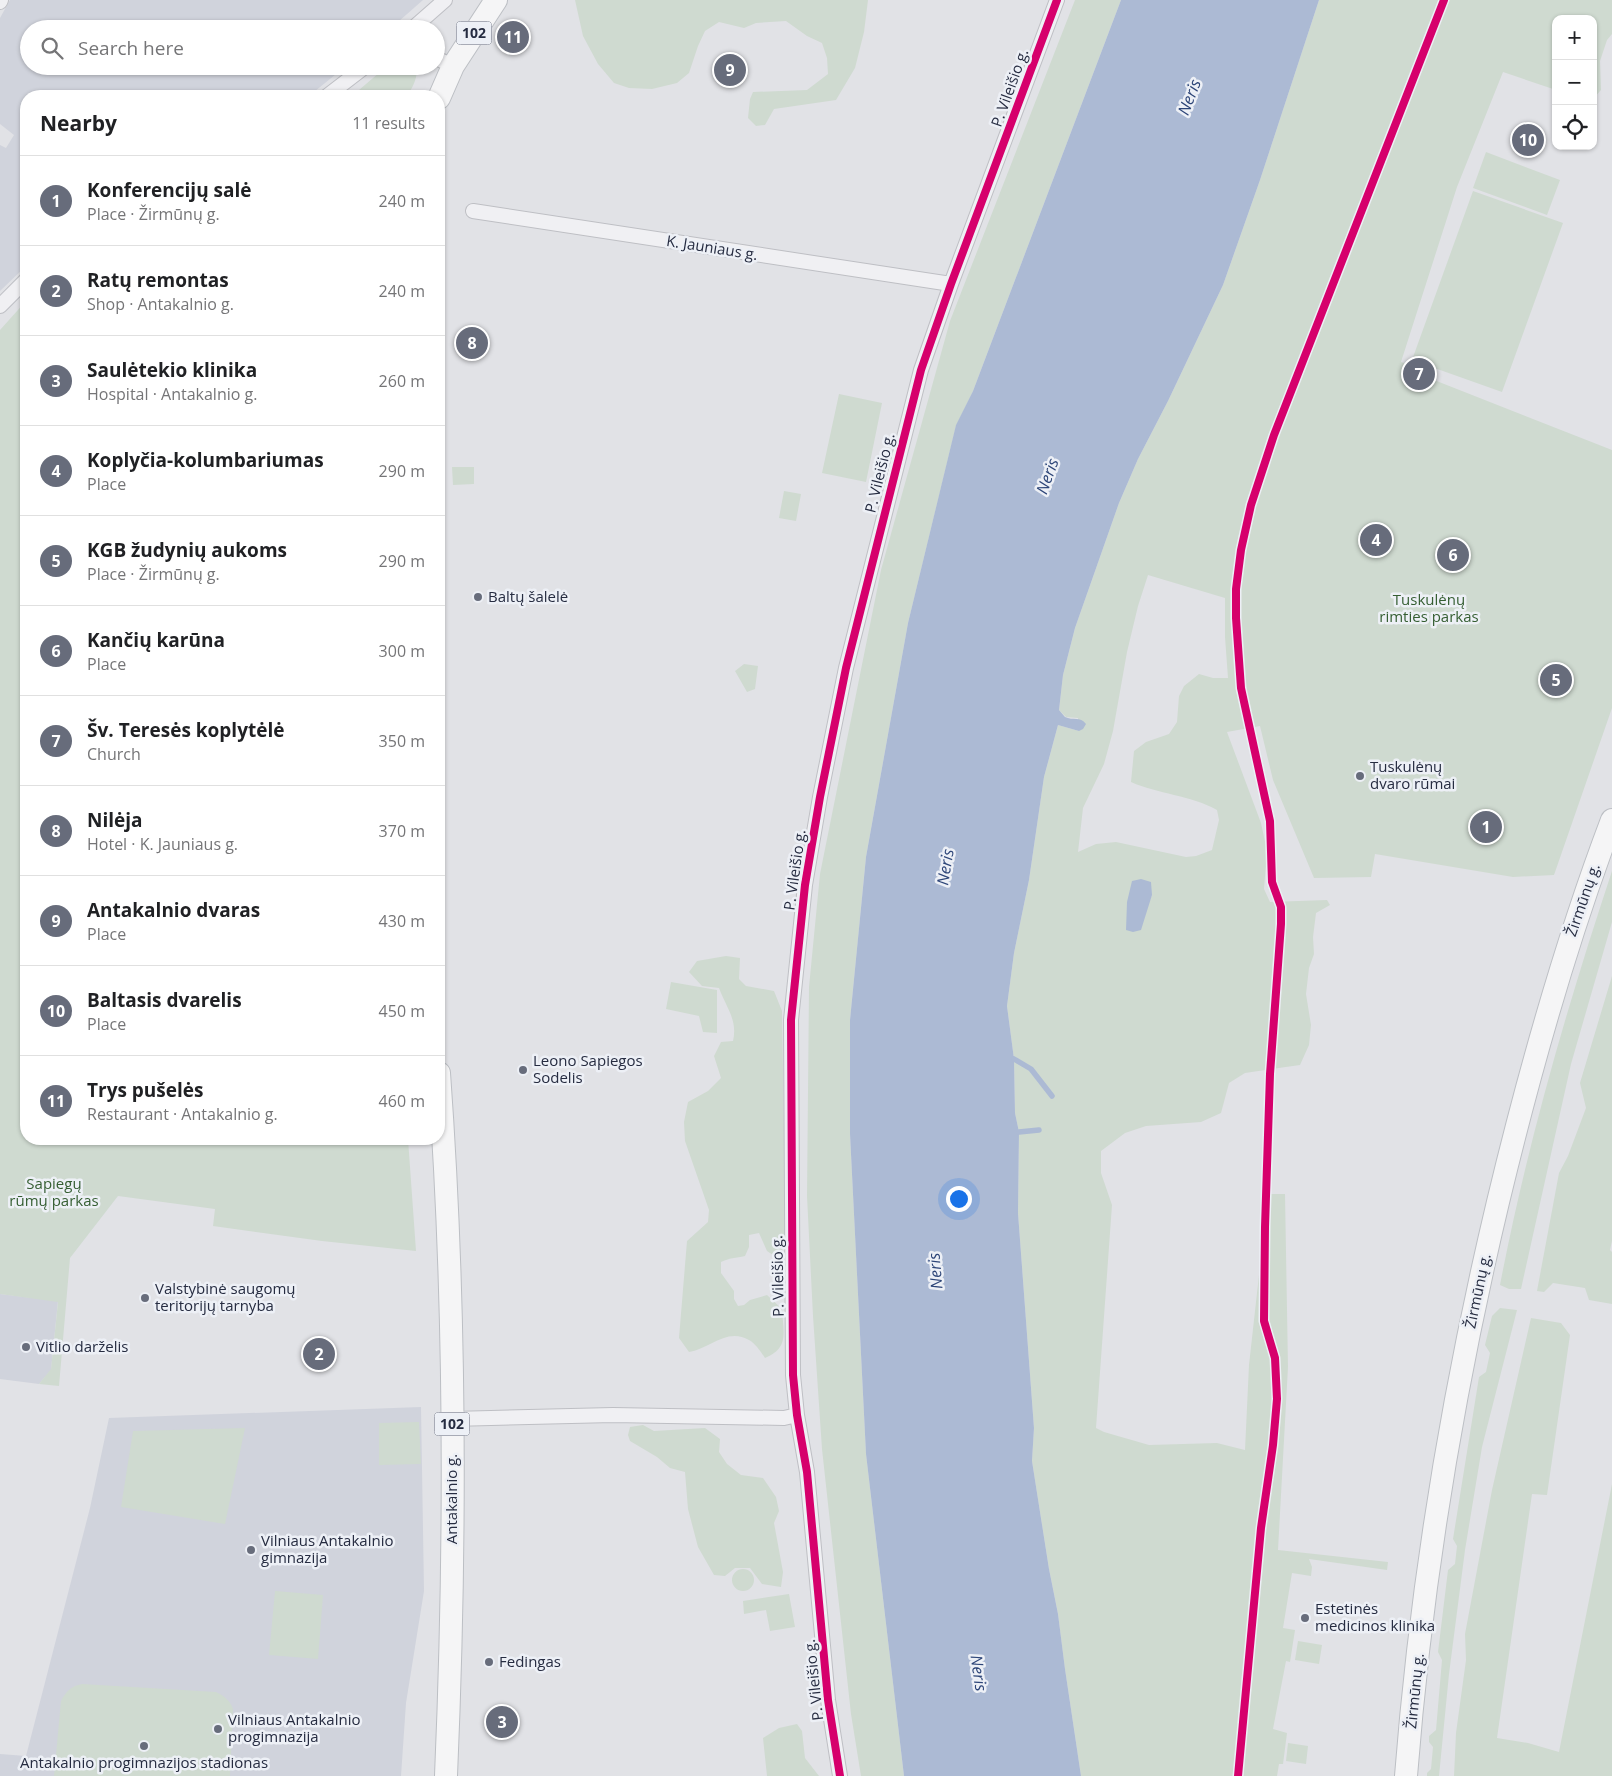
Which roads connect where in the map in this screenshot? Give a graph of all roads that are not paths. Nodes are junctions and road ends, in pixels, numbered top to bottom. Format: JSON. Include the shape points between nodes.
{"nodes":[{"id":1,"x":445,"y":0,"type":"edge"},
{"id":2,"x":496,"y":0,"type":"edge"},
{"id":3,"x":1057,"y":0,"type":"edge"},
{"id":4,"x":422,"y":20,"type":"edge"},
{"id":5,"x":445,"y":62,"type":"edge"},
{"id":6,"x":354,"y":75,"type":"edge"},
{"id":7,"x":443,"y":75,"type":"edge"},
{"id":8,"x":335,"y":90,"type":"edge"},
{"id":9,"x":440,"y":90,"type":"edge"},
{"id":10,"x":472,"y":211,"type":"dead end"},
{"id":11,"x":951,"y":284,"type":"junction"},
{"id":12,"x":20,"y":286,"type":"edge"},
{"id":13,"x":0,"y":306,"type":"edge"},
{"id":14,"x":1612,"y":820,"type":"edge"},
{"id":15,"x":443,"y":1145,"type":"edge"},
{"id":16,"x":797,"y":1415,"type":"junction"},
{"id":17,"x":452,"y":1418,"type":"junction"},
{"id":18,"x":446,"y":1776,"type":"edge"},
{"id":19,"x":840,"y":1776,"type":"edge"},
{"id":20,"x":1406,"y":1776,"type":"edge"}],
"edges":[{"from":1,"to":4,"type":"street"},
{"from":2,"to":5,"type":"main road","number":"102"},
{"from":3,"to":11,"type":"street","name":"P. Vileišio g."},
{"from":6,"to":8,"type":"street"},
{"from":7,"to":9,"type":"main road","number":"102"},
{"from":10,"to":11,"type":"street","name":"K. Jauniaus g."},
{"from":11,"to":16,"type":"street","name":"P. Vileišio g.","via":[[916,388],[846,668],[806,885],[791,1020],[793,1376]]},
{"from":12,"to":13,"type":"street"},
{"from":14,"to":20,"type":"main road","name":"Žirmūnų g.","via":[[1572,931],[1528,1083],[1477,1293],[1438,1503]]},
{"from":15,"to":17,"type":"main road","name":"Antakalnio g.","number":"102"},
{"from":16,"to":17,"type":"street","via":[[784,1418],[613,1415]]},
{"from":16,"to":19,"type":"street","name":"P. Vileišio g.","via":[[807,1472],[828,1700]]},
{"from":17,"to":18,"type":"main road","name":"Antakalnio g.","number":"102","via":[[452,1583]]}]}
